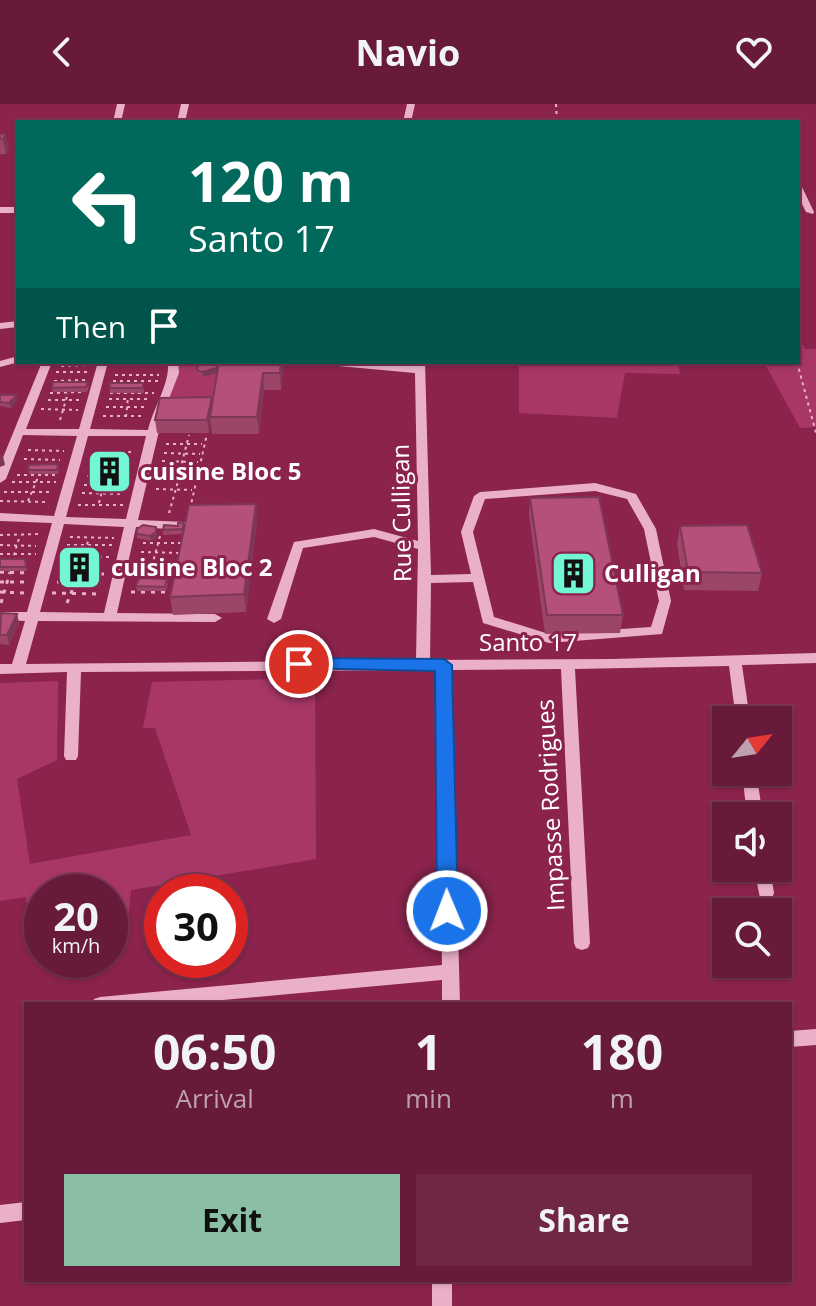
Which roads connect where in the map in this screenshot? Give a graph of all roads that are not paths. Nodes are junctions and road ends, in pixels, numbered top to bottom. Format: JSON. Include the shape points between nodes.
{"nodes":[{"id":1,"x":800,"y":190,"type":"edge"},
{"id":2,"x":813,"y":212,"type":"edge"},
{"id":3,"x":173,"y":364,"type":"edge"},
{"id":4,"x":374,"y":364,"type":"edge"},
{"id":5,"x":420,"y":366,"type":"edge"},
{"id":6,"x":38,"y":384,"type":"edge"},
{"id":7,"x":96,"y":388,"type":"edge"},
{"id":8,"x":20,"y":432,"type":"junction"},
{"id":9,"x":83,"y":433,"type":"junction"},
{"id":10,"x":144,"y":469,"type":"junction"},
{"id":11,"x":1,"y":479,"type":"edge"},
{"id":12,"x":0,"y":517,"type":"edge"},
{"id":13,"x":58,"y":520,"type":"junction"},
{"id":14,"x":132,"y":523,"type":"junction"},
{"id":15,"x":186,"y":526,"type":"edge"},
{"id":16,"x":423,"y":546,"type":"junction"},
{"id":17,"x":479,"y":578,"type":"junction"},
{"id":18,"x":425,"y":579,"type":"junction"},
{"id":19,"x":0,"y":616,"type":"edge"},
{"id":20,"x":32,"y":616,"type":"junction"},
{"id":21,"x":109,"y":617,"type":"junction"},
{"id":22,"x":215,"y":618,"type":"dead end"},
{"id":23,"x":274,"y":619,"type":"dead end"},
{"id":24,"x":816,"y":658,"type":"edge"},
{"id":25,"x":735,"y":661,"type":"junction"},
{"id":26,"x":423,"y":663,"type":"junction"},
{"id":27,"x":444,"y":665,"type":"junction"},
{"id":28,"x":568,"y":665,"type":"junction"},
{"id":29,"x":74,"y":667,"type":"junction"},
{"id":30,"x":18,"y":668,"type":"junction"},
{"id":31,"x":0,"y":669,"type":"edge"},
{"id":32,"x":741,"y":706,"type":"edge"},
{"id":33,"x":71,"y":756,"type":"dead end"},
{"id":34,"x":764,"y":882,"type":"edge"},
{"id":35,"x":766,"y":893,"type":"dead end"},
{"id":36,"x":582,"y":943,"type":"dead end"},
{"id":37,"x":448,"y":972,"type":"junction"},
{"id":38,"x":122,"y":1002,"type":"edge"},
{"id":39,"x":451,"y":1002,"type":"edge"},
{"id":40,"x":816,"y":1037,"type":"edge"},
{"id":41,"x":792,"y":1039,"type":"edge"},
{"id":42,"x":24,"y":1211,"type":"edge"},
{"id":43,"x":0,"y":1214,"type":"edge"},
{"id":44,"x":442,"y":1282,"type":"edge"},
{"id":45,"x":442,"y":1306,"type":"edge"}],
"edges":[{"from":1,"to":2,"type":"street"},
{"from":3,"to":10,"type":"street"},
{"from":4,"to":5,"type":"street"},
{"from":5,"to":16,"type":"street","name":"Rue Culligan"},
{"from":6,"to":8,"type":"street"},
{"from":7,"to":9,"type":"street"},
{"from":8,"to":9,"type":"street","via":[[54,438]]},
{"from":8,"to":11,"type":"street"},
{"from":9,"to":10,"type":"street","via":[[121,438]]},
{"from":9,"to":13,"type":"street"},
{"from":10,"to":14,"type":"street"},
{"from":12,"to":13,"type":"street"},
{"from":13,"to":14,"type":"street"},
{"from":13,"to":20,"type":"street"},
{"from":14,"to":15,"type":"street"},
{"from":14,"to":21,"type":"street"},
{"from":16,"to":18,"type":"street","name":"Rue Culligan"},
{"from":16,"to":23,"type":"street","via":[[374,533],[298,545]]},
{"from":17,"to":17,"type":"street","via":[[488,620],[549,639],[657,631],[665,601],[650,529],[632,497],[595,487],[480,496],[467,532]]},
{"from":17,"to":18,"type":"street"},
{"from":18,"to":26,"type":"street","name":"Rue Culligan"},
{"from":19,"to":20,"type":"street"},
{"from":20,"to":21,"type":"street"},
{"from":20,"to":30,"type":"street"},
{"from":21,"to":22,"type":"street"},
{"from":24,"to":25,"type":"street","name":"Santo 17"},
{"from":25,"to":28,"type":"street","name":"Santo 17"},
{"from":25,"to":32,"type":"street"},
{"from":26,"to":27,"type":"street","name":"Santo 17"},
{"from":26,"to":29,"type":"street","name":"Santo 17"},
{"from":27,"to":28,"type":"street","name":"Santo 17"},
{"from":27,"to":37,"type":"street"},
{"from":28,"to":36,"type":"street","name":"Impasse Rodrigues"},
{"from":29,"to":30,"type":"street","name":"Santo 17"},
{"from":29,"to":33,"type":"street"},
{"from":30,"to":31,"type":"street","name":"Santo 17"},
{"from":34,"to":35,"type":"street"},
{"from":37,"to":38,"type":"street"},
{"from":37,"to":39,"type":"street"},
{"from":40,"to":41,"type":"street"},
{"from":42,"to":43,"type":"street"},
{"from":44,"to":45,"type":"street"}]}
